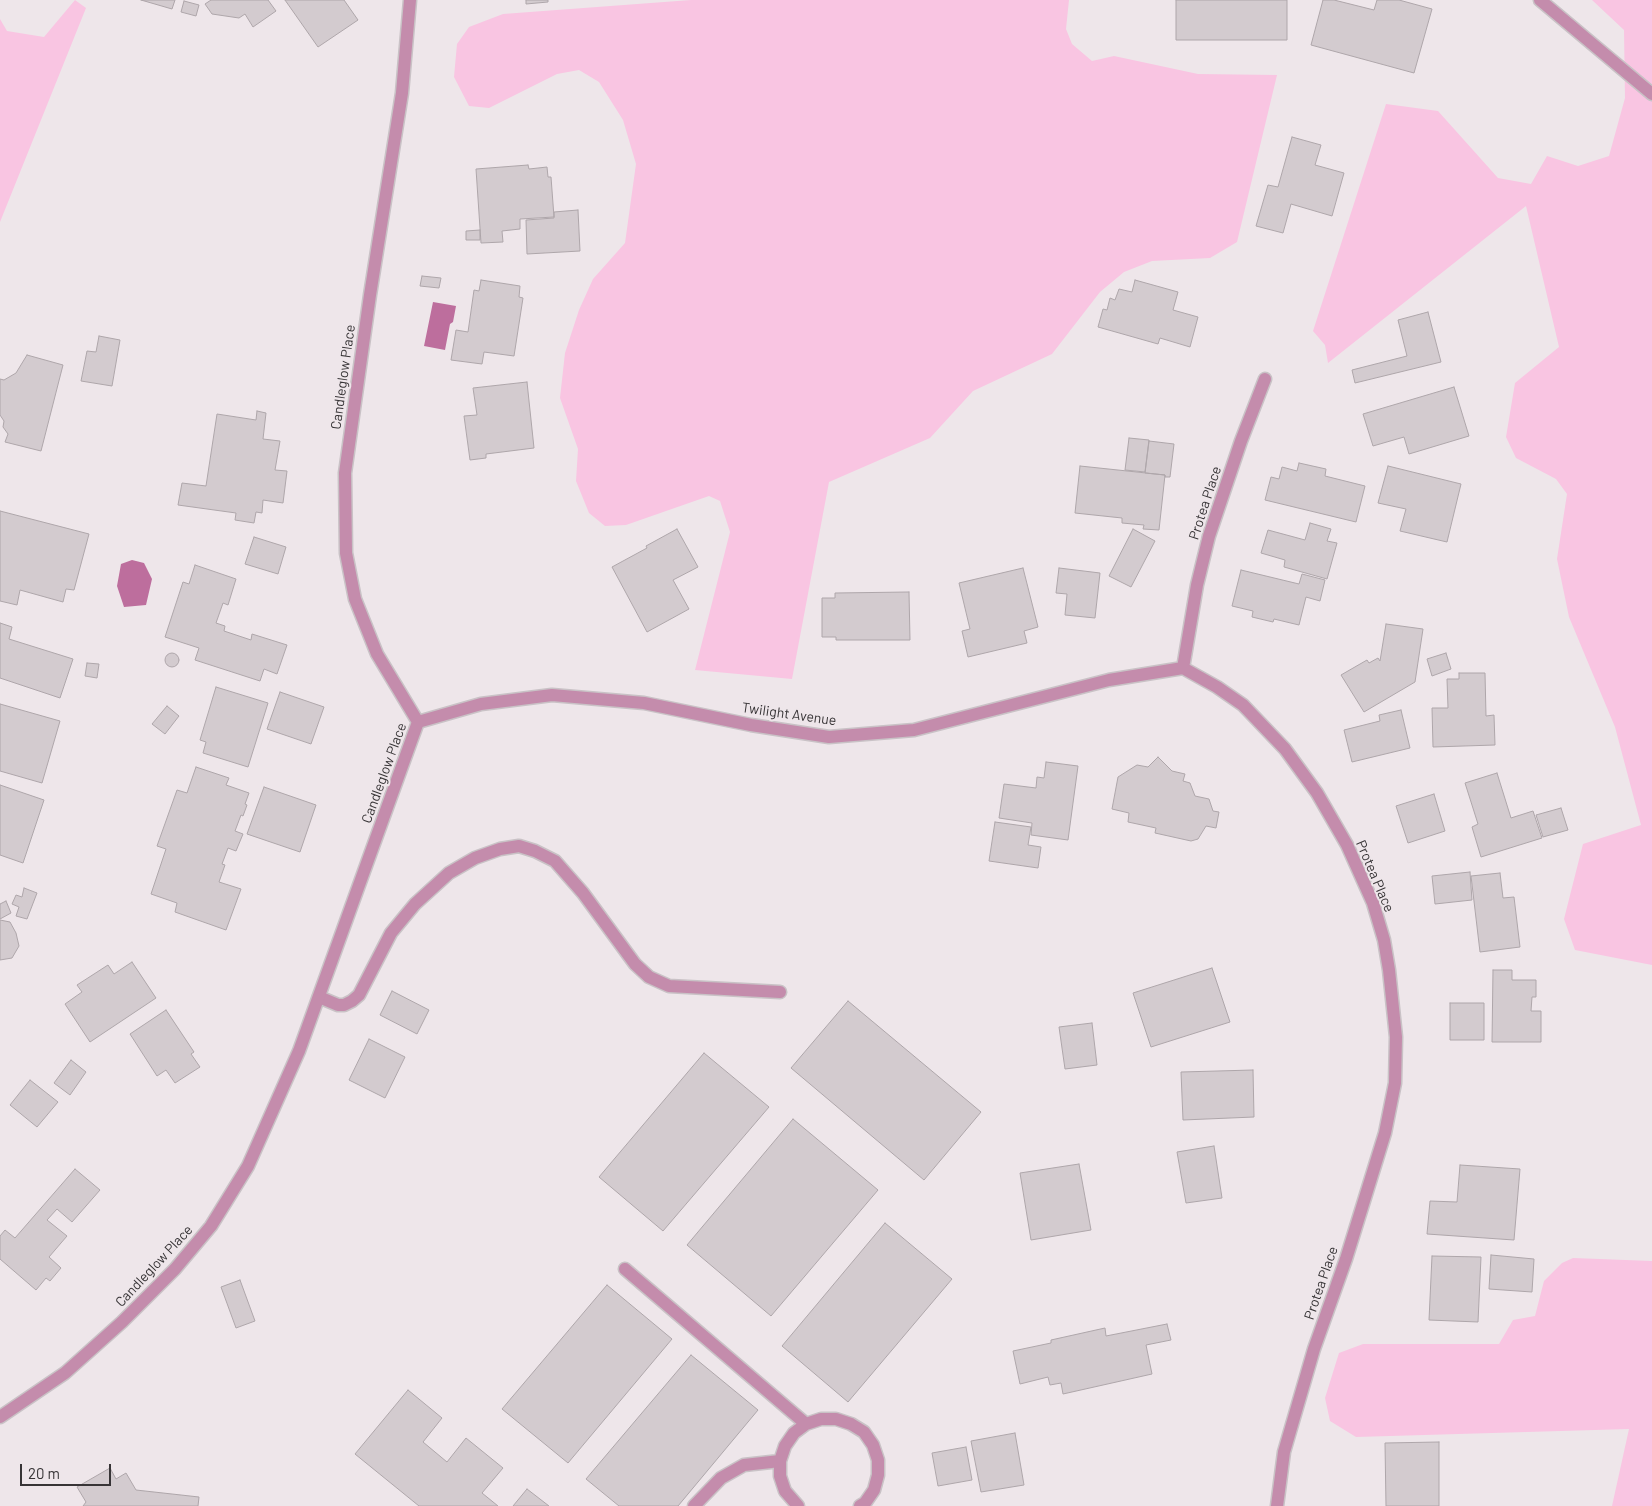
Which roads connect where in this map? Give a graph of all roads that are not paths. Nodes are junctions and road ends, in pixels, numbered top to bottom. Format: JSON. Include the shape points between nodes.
{"nodes":[{"id":1,"x":410,"y":0,"type":"edge"},
{"id":2,"x":1540,"y":0,"type":"edge"},
{"id":3,"x":1652,"y":94,"type":"edge"},
{"id":4,"x":1265,"y":379,"type":"dead end"},
{"id":5,"x":1183,"y":668,"type":"junction"},
{"id":6,"x":418,"y":722,"type":"junction"},
{"id":7,"x":780,"y":992,"type":"dead end"},
{"id":8,"x":319,"y":996,"type":"junction"},
{"id":9,"x":624,"y":1269,"type":"dead end"},
{"id":10,"x":0,"y":1417,"type":"edge"},
{"id":11,"x":806,"y":1424,"type":"junction"},
{"id":12,"x":780,"y":1461,"type":"junction"},
{"id":13,"x":878,"y":1475,"type":"junction"},
{"id":14,"x":694,"y":1506,"type":"edge"},
{"id":15,"x":798,"y":1506,"type":"edge"},
{"id":16,"x":860,"y":1506,"type":"edge"},
{"id":17,"x":871,"y":1506,"type":"edge"},
{"id":18,"x":1277,"y":1506,"type":"edge"}],
"edges":[{"from":1,"to":6,"type":"street","name":"Candleglow Place","via":[[402,93],[345,473],[346,553],[354,599],[377,654]]},
{"from":2,"to":3,"type":"street"},
{"from":4,"to":5,"type":"street","name":"Protea Place","via":[[1209,536]]},
{"from":5,"to":6,"type":"street","name":"Twilight Avenue","via":[[1109,680],[914,730],[829,737],[644,703],[552,695],[481,704]]},
{"from":5,"to":18,"type":"street","name":"Protea Place","via":[[1243,705],[1285,749],[1317,793],[1347,845],[1373,903],[1389,970],[1396,1037],[1395,1083],[1385,1133],[1284,1452]]},
{"from":6,"to":8,"type":"street","name":"Candleglow Place"},
{"from":7,"to":8,"type":"street","via":[[669,986],[649,977],[635,964],[555,861],[519,846],[500,849],[449,873],[415,904],[391,933],[352,1001],[338,1005]]},
{"from":8,"to":10,"type":"street","name":"Candleglow Place","via":[[299,1051],[248,1166],[211,1226],[175,1269],[122,1322],[65,1373]]},
{"from":9,"to":11,"type":"street"},
{"from":11,"to":12,"type":"street","via":[[794,1433]]},
{"from":11,"to":13,"type":"street","via":[[836,1419],[864,1432],[878,1460]]},
{"from":12,"to":14,"type":"street","via":[[744,1465],[721,1478]]},
{"from":12,"to":15,"type":"street","via":[[785,1491]]},
{"from":13,"to":16,"type":"street","via":[[874,1490]]},
{"from":13,"to":17,"type":"street"}]}
